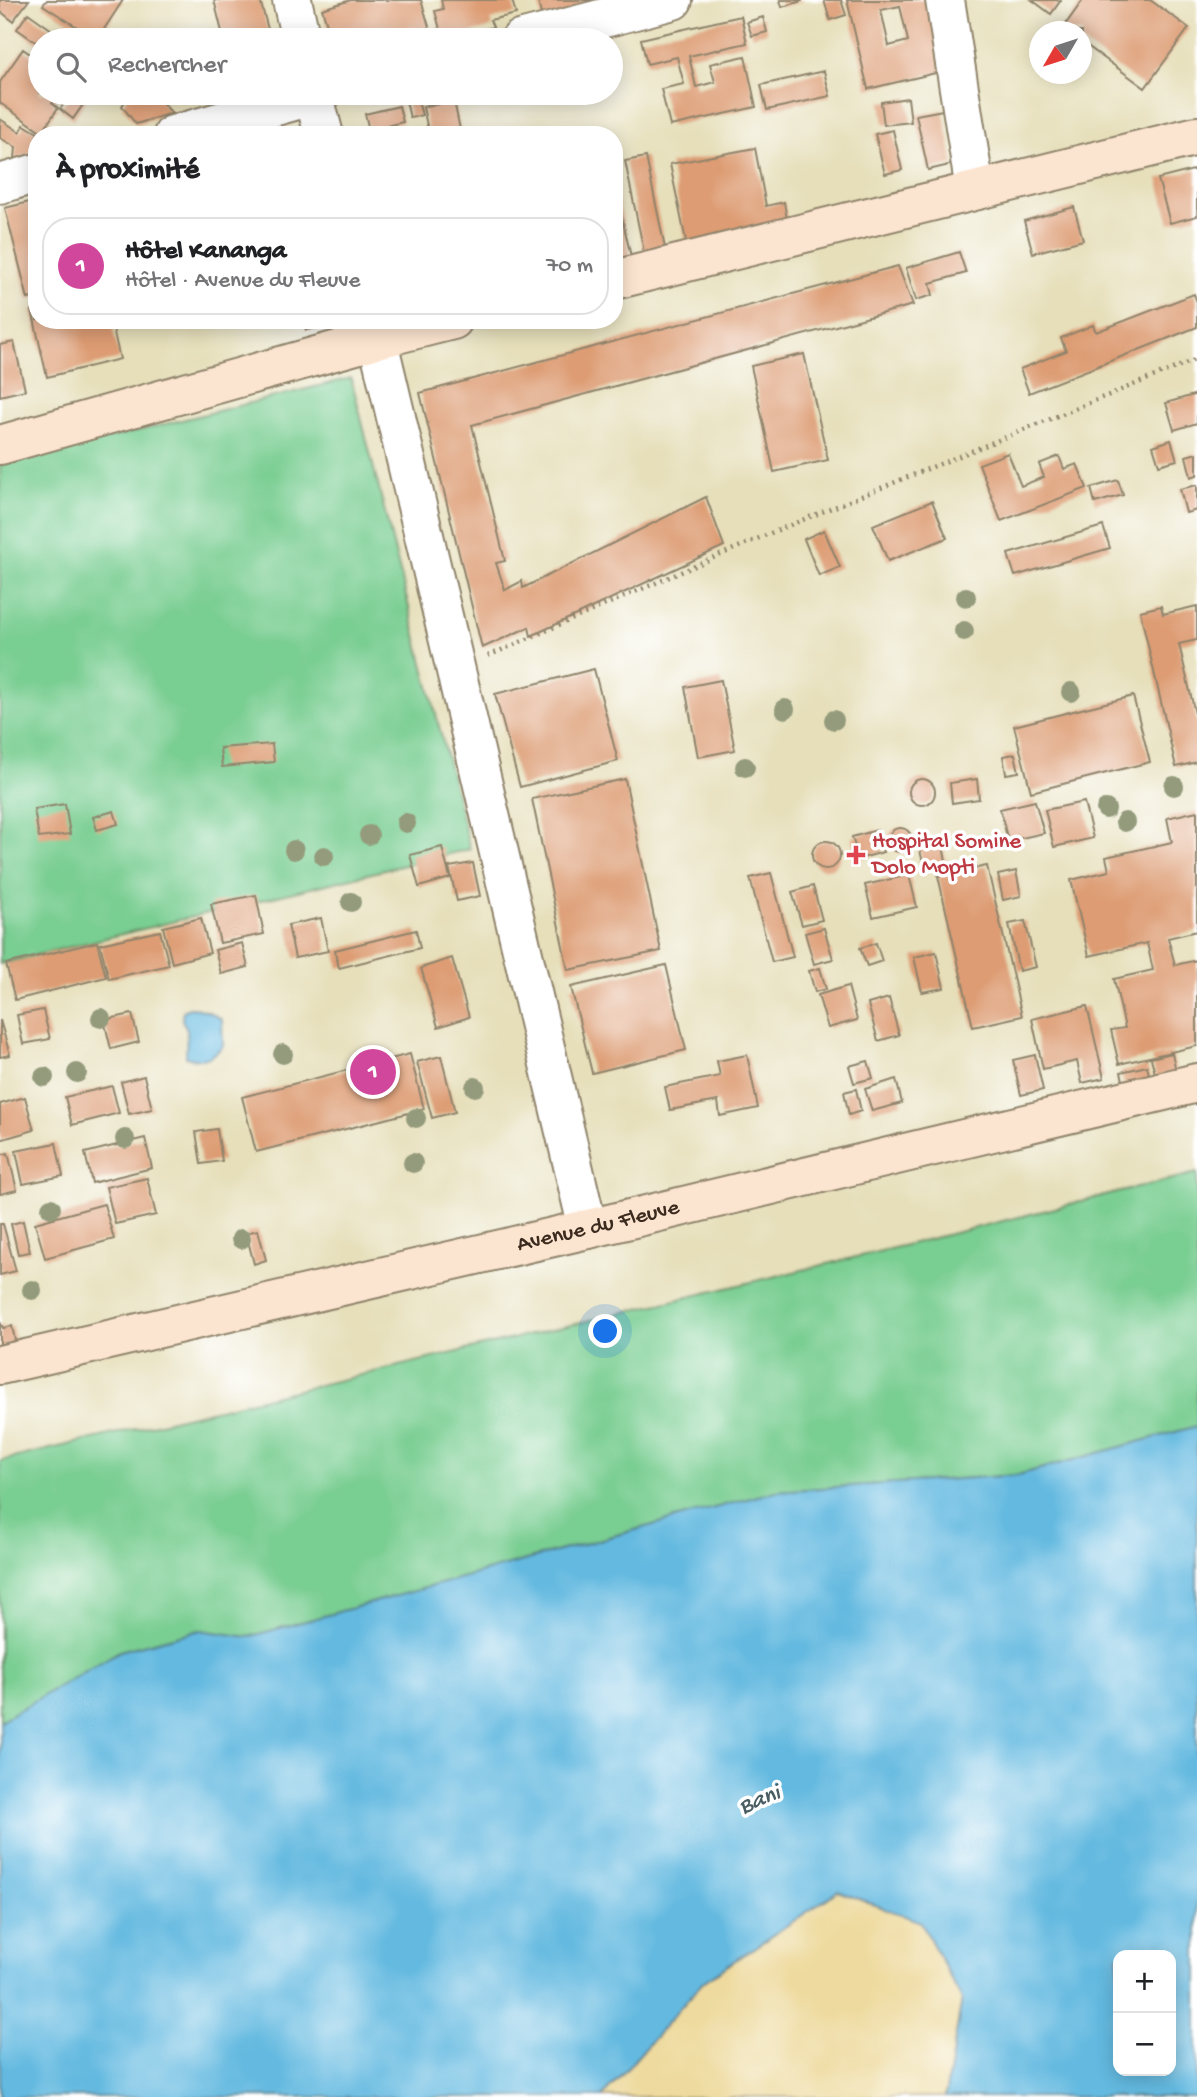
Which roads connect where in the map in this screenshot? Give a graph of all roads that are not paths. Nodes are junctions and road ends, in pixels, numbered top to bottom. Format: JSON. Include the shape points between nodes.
{"nodes":[{"id":1,"x":292,"y":0,"type":"edge"},
{"id":2,"x":673,"y":0,"type":"edge"},
{"id":3,"x":945,"y":0,"type":"edge"},
{"id":4,"x":298,"y":28,"type":"edge"},
{"id":5,"x":566,"y":28,"type":"edge"},
{"id":6,"x":275,"y":105,"type":"edge"},
{"id":7,"x":318,"y":105,"type":"edge"},
{"id":8,"x":204,"y":126,"type":"edge"},
{"id":9,"x":322,"y":126,"type":"edge"},
{"id":10,"x":1197,"y":136,"type":"edge"},
{"id":11,"x":28,"y":176,"type":"edge"},
{"id":12,"x":0,"y":184,"type":"edge"},
{"id":13,"x":975,"y":190,"type":"junction"},
{"id":14,"x":623,"y":278,"type":"edge"},
{"id":15,"x":375,"y":330,"type":"edge"},
{"id":16,"x":0,"y":445,"type":"edge"},
{"id":17,"x":1197,"y":1083,"type":"edge"},
{"id":18,"x":588,"y":1229,"type":"junction"},
{"id":19,"x":0,"y":1365,"type":"edge"}],
"edges":[{"from":1,"to":4,"type":"street"},
{"from":2,"to":5,"type":"street"},
{"from":3,"to":13,"type":"street"},
{"from":6,"to":8,"type":"street"},
{"from":7,"to":9,"type":"street"},
{"from":10,"to":13,"type":"street"},
{"from":11,"to":12,"type":"street"},
{"from":13,"to":14,"type":"street"},
{"from":15,"to":16,"type":"street"},
{"from":15,"to":18,"type":"street"},
{"from":17,"to":18,"type":"street","name":"Avenue du Fleuve"},
{"from":18,"to":19,"type":"street","name":"Avenue du Fleuve"}]}
